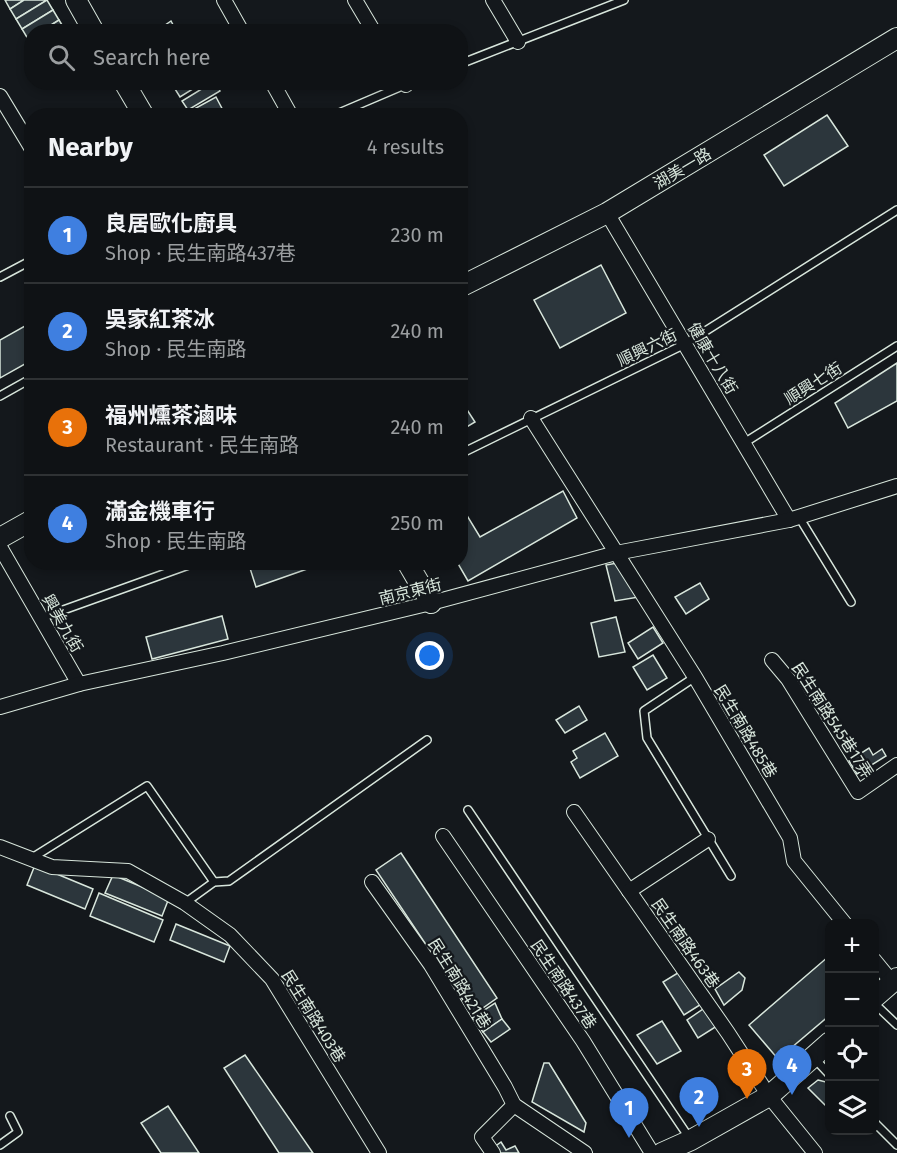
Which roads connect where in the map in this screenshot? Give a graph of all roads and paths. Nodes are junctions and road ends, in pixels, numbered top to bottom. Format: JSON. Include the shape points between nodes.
{"nodes":[{"id":1,"x":76,"y":0,"type":"edge"},
{"id":2,"x":224,"y":0,"type":"edge"},
{"id":3,"x":355,"y":0,"type":"edge"},
{"id":4,"x":493,"y":0,"type":"edge"},
{"id":5,"x":624,"y":0,"type":"edge"},
{"id":6,"x":90,"y":24,"type":"edge"},
{"id":7,"x":238,"y":24,"type":"edge"},
{"id":8,"x":369,"y":24,"type":"edge"},
{"id":9,"x":897,"y":38,"type":"edge"},
{"id":10,"x":518,"y":42,"type":"junction"},
{"id":11,"x":468,"y":61,"type":"edge"},
{"id":12,"x":129,"y":90,"type":"edge"},
{"id":13,"x":276,"y":90,"type":"edge"},
{"id":14,"x":392,"y":90,"type":"edge"},
{"id":15,"x":0,"y":96,"type":"edge"},
{"id":16,"x":139,"y":108,"type":"edge"},
{"id":17,"x":287,"y":108,"type":"edge"},
{"id":18,"x":350,"y":108,"type":"edge"},
{"id":19,"x":24,"y":136,"type":"edge"},
{"id":20,"x":897,"y":210,"type":"edge"},
{"id":21,"x":607,"y":213,"type":"junction"},
{"id":22,"x":24,"y":264,"type":"edge"},
{"id":23,"x":0,"y":277,"type":"edge"},
{"id":24,"x":468,"y":283,"type":"edge"},
{"id":25,"x":685,"y":344,"type":"junction"},
{"id":26,"x":897,"y":346,"type":"edge"},
{"id":27,"x":24,"y":382,"type":"edge"},
{"id":28,"x":0,"y":396,"type":"edge"},
{"id":29,"x":531,"y":418,"type":"junction"},
{"id":30,"x":744,"y":443,"type":"junction"},
{"id":31,"x":468,"y":450,"type":"edge"},
{"id":32,"x":897,"y":486,"type":"edge"},
{"id":33,"x":794,"y":518,"type":"junction"},
{"id":34,"x":24,"y":524,"type":"edge"},
{"id":35,"x":0,"y":537,"type":"edge"},
{"id":36,"x":0,"y":547,"type":"edge"},
{"id":37,"x":616,"y":553,"type":"junction"},
{"id":38,"x":175,"y":570,"type":"edge"},
{"id":39,"x":412,"y":570,"type":"edge"},
{"id":40,"x":851,"y":602,"type":"dead end"},
{"id":41,"x":431,"y":603,"type":"junction"},
{"id":42,"x":41,"y":618,"type":"junction"},
{"id":43,"x":772,"y":660,"type":"dead end"},
{"id":44,"x":695,"y":677,"type":"junction"},
{"id":45,"x":79,"y":684,"type":"junction"},
{"id":46,"x":0,"y":707,"type":"edge"},
{"id":47,"x":427,"y":740,"type":"dead end"},
{"id":48,"x":897,"y":765,"type":"edge"},
{"id":49,"x":468,"y":810,"type":"dead end"},
{"id":50,"x":574,"y":812,"type":"dead end"},
{"id":51,"x":443,"y":836,"type":"dead end"},
{"id":52,"x":708,"y":839,"type":"junction"},
{"id":53,"x":0,"y":847,"type":"edge"},
{"id":54,"x":32,"y":858,"type":"junction"},
{"id":55,"x":731,"y":876,"type":"dead end"},
{"id":56,"x":214,"y":882,"type":"junction"},
{"id":57,"x":372,"y":882,"type":"dead end"},
{"id":58,"x":629,"y":891,"type":"junction"},
{"id":59,"x":185,"y":903,"type":"junction"},
{"id":60,"x":840,"y":919,"type":"edge"},
{"id":61,"x":879,"y":965,"type":"edge"},
{"id":62,"x":895,"y":980,"type":"edge"},
{"id":63,"x":879,"y":994,"type":"edge"},
{"id":64,"x":879,"y":1008,"type":"edge"},
{"id":65,"x":897,"y":1025,"type":"edge"},
{"id":66,"x":825,"y":1047,"type":"edge"},
{"id":67,"x":813,"y":1058,"type":"junction"},
{"id":68,"x":825,"y":1070,"type":"edge"},
{"id":69,"x":769,"y":1096,"type":"junction"},
{"id":70,"x":514,"y":1105,"type":"junction"},
{"id":71,"x":10,"y":1116,"type":"dead end"},
{"id":72,"x":879,"y":1127,"type":"edge"},
{"id":73,"x":691,"y":1140,"type":"junction"},
{"id":74,"x":0,"y":1145,"type":"edge"},
{"id":75,"x":897,"y":1145,"type":"edge"},
{"id":76,"x":379,"y":1153,"type":"edge"},
{"id":77,"x":494,"y":1153,"type":"edge"},
{"id":78,"x":585,"y":1153,"type":"edge"},
{"id":79,"x":652,"y":1153,"type":"edge"},
{"id":80,"x":662,"y":1153,"type":"edge"},
{"id":81,"x":815,"y":1153,"type":"edge"}],
"edges":[{"from":1,"to":6,"type":"street"},
{"from":2,"to":7,"type":"street"},
{"from":3,"to":8,"type":"street"},
{"from":4,"to":10,"type":"street"},
{"from":5,"to":10,"type":"lane"},
{"from":9,"to":21,"type":"street","name":"湖美一路"},
{"from":10,"to":11,"type":"lane"},
{"from":12,"to":16,"type":"street"},
{"from":13,"to":17,"type":"street"},
{"from":14,"to":18,"type":"lane"},
{"from":15,"to":19,"type":"street"},
{"from":20,"to":25,"type":"lane","name":"順興六街"},
{"from":21,"to":24,"type":"street","name":"湖美一路"},
{"from":21,"to":25,"type":"street","name":"健康十八街"},
{"from":22,"to":23,"type":"lane"},
{"from":25,"to":29,"type":"lane","name":"順興六街"},
{"from":25,"to":30,"type":"street","name":"健康十八街"},
{"from":26,"to":30,"type":"lane","name":"順興七街"},
{"from":27,"to":28,"type":"lane"},
{"from":29,"to":31,"type":"lane","name":"順興六街"},
{"from":29,"to":37,"type":"street","name":"民生南路485巷"},
{"from":30,"to":33,"type":"street","name":"健康十八街"},
{"from":32,"to":33,"type":"street","name":"南京東街"},
{"from":33,"to":37,"type":"street","name":"南京東街"},
{"from":33,"to":40,"type":"lane"},
{"from":34,"to":35,"type":"street"},
{"from":36,"to":42,"type":"street","name":"興美九街"},
{"from":37,"to":41,"type":"street","name":"南京東街"},
{"from":37,"to":44,"type":"street","name":"民生南路485巷"},
{"from":38,"to":42,"type":"lane"},
{"from":39,"to":41,"type":"street"},
{"from":41,"to":45,"type":"street","name":"南京東街"},
{"from":42,"to":45,"type":"street","name":"興美九街"},
{"from":43,"to":48,"type":"street","name":"民生南路545巷17弄","via":[[788,679],[858,792]]},
{"from":44,"to":52,"type":"lane","via":[[644,711],[647,738]]},
{"from":44,"to":60,"type":"street","name":"民生南路485巷","via":[[790,838],[794,861]]},
{"from":45,"to":46,"type":"street","name":"南京東街"},
{"from":47,"to":56,"type":"lane","via":[[229,881]]},
{"from":49,"to":73,"type":"lane"},
{"from":50,"to":58,"type":"street","name":"民生南路463巷"},
{"from":51,"to":79,"type":"street","name":"民生南路437巷","via":[[583,1041]]},
{"from":52,"to":55,"type":"lane"},
{"from":52,"to":58,"type":"street"},
{"from":53,"to":54,"type":"street","name":"民生南路403巷"},
{"from":54,"to":56,"type":"lane","via":[[147,786]]},
{"from":54,"to":59,"type":"street","name":"民生南路403巷","via":[[52,867],[128,871]]},
{"from":56,"to":59,"type":"lane"},
{"from":57,"to":70,"type":"street","name":"民生南路421巷","via":[[432,964]]},
{"from":58,"to":69,"type":"street","name":"民生南路463巷"},
{"from":59,"to":76,"type":"street","name":"民生南路403巷","via":[[230,936],[272,979]]},
{"from":61,"to":62,"type":"street"},
{"from":62,"to":63,"type":"street"},
{"from":64,"to":65,"type":"lane"},
{"from":66,"to":67,"type":"street"},
{"from":67,"to":68,"type":"lane"},
{"from":67,"to":69,"type":"street"},
{"from":69,"to":73,"type":"street"},
{"from":69,"to":81,"type":"street","name":"民生南路463巷"},
{"from":70,"to":77,"type":"street","via":[[482,1137]]},
{"from":70,"to":78,"type":"street","name":"民生南路421巷"},
{"from":71,"to":74,"type":"lane","via":[[18,1132]]},
{"from":72,"to":75,"type":"lane"},
{"from":73,"to":80,"type":"street"}]}
